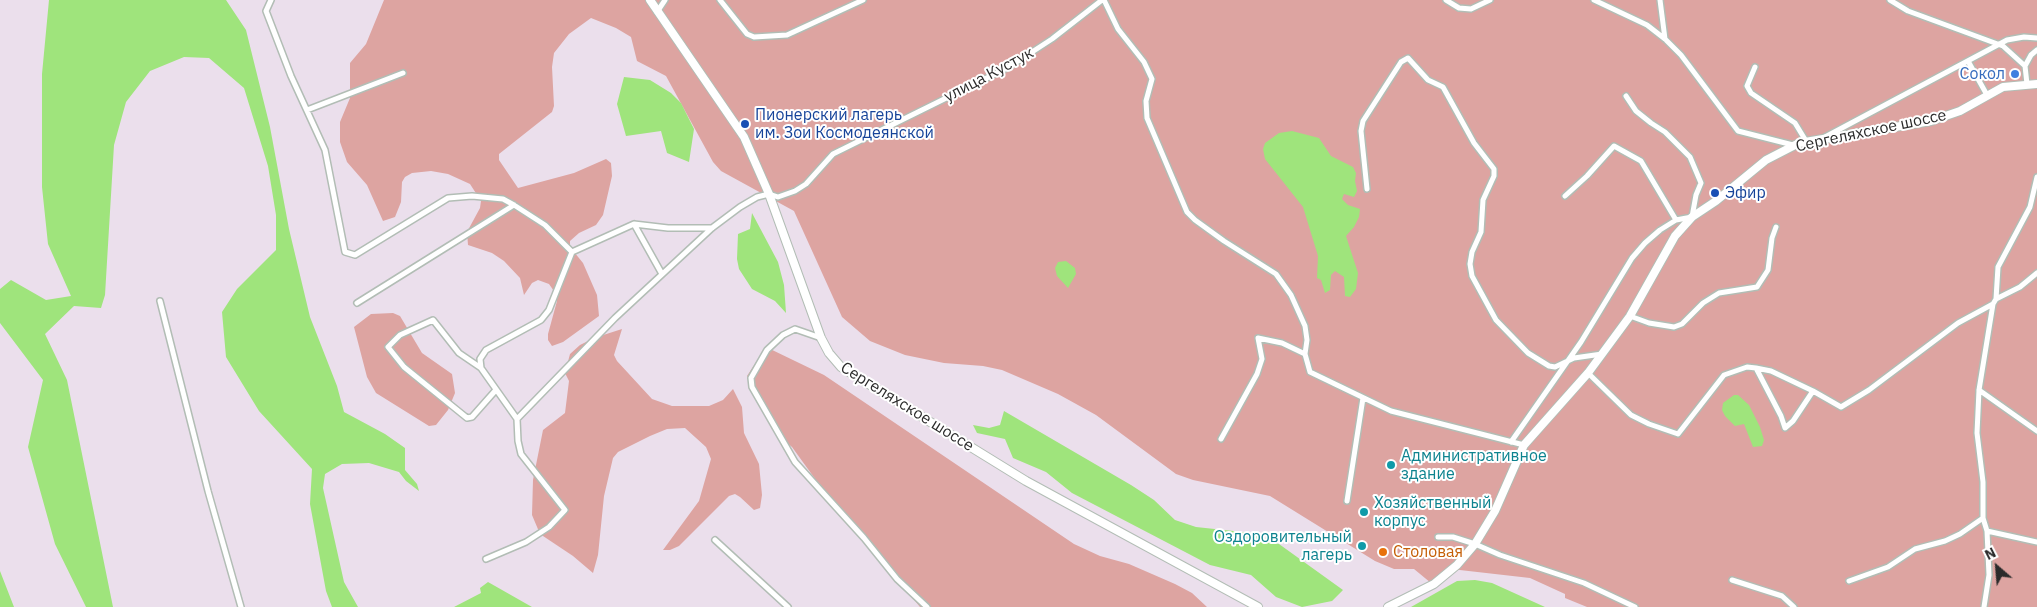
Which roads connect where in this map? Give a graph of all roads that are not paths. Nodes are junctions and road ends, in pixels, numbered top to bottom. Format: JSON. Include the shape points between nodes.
{"nodes":[{"id":1,"x":271,"y":0,"type":"edge"},
{"id":2,"x":650,"y":0,"type":"edge"},
{"id":3,"x":665,"y":0,"type":"edge"},
{"id":4,"x":720,"y":0,"type":"edge"},
{"id":5,"x":863,"y":0,"type":"edge"},
{"id":6,"x":1103,"y":0,"type":"edge"},
{"id":7,"x":1446,"y":0,"type":"edge"},
{"id":8,"x":1490,"y":0,"type":"edge"},
{"id":9,"x":1594,"y":0,"type":"edge"},
{"id":10,"x":1660,"y":0,"type":"edge"},
{"id":11,"x":1890,"y":0,"type":"edge"},
{"id":12,"x":657,"y":13,"type":"junction"},
{"id":13,"x":2037,"y":38,"type":"edge"},
{"id":14,"x":1665,"y":39,"type":"junction"},
{"id":15,"x":1998,"y":44,"type":"junction"},
{"id":16,"x":2037,"y":50,"type":"edge"},
{"id":17,"x":1968,"y":62,"type":"junction"},
{"id":18,"x":2026,"y":66,"type":"junction"},
{"id":19,"x":1755,"y":67,"type":"dead end"},
{"id":20,"x":403,"y":73,"type":"dead end"},
{"id":21,"x":2026,"y":84,"type":"junction"},
{"id":22,"x":2037,"y":84,"type":"edge"},
{"id":23,"x":1987,"y":95,"type":"junction"},
{"id":24,"x":1626,"y":96,"type":"dead end"},
{"id":25,"x":307,"y":110,"type":"junction"},
{"id":26,"x":1824,"y":137,"type":"junction"},
{"id":27,"x":1806,"y":141,"type":"junction"},
{"id":28,"x":1793,"y":146,"type":"junction"},
{"id":29,"x":2037,"y":177,"type":"edge"},
{"id":30,"x":1367,"y":190,"type":"dead end"},
{"id":31,"x":769,"y":194,"type":"junction"},
{"id":32,"x":1565,"y":196,"type":"dead end"},
{"id":33,"x":514,"y":205,"type":"junction"},
{"id":34,"x":1692,"y":217,"type":"junction"},
{"id":35,"x":1676,"y":220,"type":"junction"},
{"id":36,"x":634,"y":224,"type":"junction"},
{"id":37,"x":1776,"y":227,"type":"dead end"},
{"id":38,"x":712,"y":228,"type":"junction"},
{"id":39,"x":572,"y":252,"type":"junction"},
{"id":40,"x":2037,"y":273,"type":"edge"},
{"id":41,"x":662,"y":274,"type":"junction"},
{"id":42,"x":160,"y":301,"type":"dead end"},
{"id":43,"x":1995,"y":302,"type":"junction"},
{"id":44,"x":357,"y":303,"type":"dead end"},
{"id":45,"x":1630,"y":316,"type":"junction"},
{"id":46,"x":821,"y":338,"type":"junction"},
{"id":47,"x":1305,"y":354,"type":"junction"},
{"id":48,"x":1602,"y":354,"type":"junction"},
{"id":49,"x":1566,"y":363,"type":"junction"},
{"id":50,"x":481,"y":368,"type":"junction"},
{"id":51,"x":1756,"y":368,"type":"junction"},
{"id":52,"x":1588,"y":373,"type":"junction"},
{"id":53,"x":1979,"y":390,"type":"junction"},
{"id":54,"x":495,"y":391,"type":"junction"},
{"id":55,"x":1813,"y":391,"type":"junction"},
{"id":56,"x":1363,"y":398,"type":"junction"},
{"id":57,"x":517,"y":419,"type":"junction"},
{"id":58,"x":2037,"y":431,"type":"edge"},
{"id":59,"x":1222,"y":438,"type":"dead end"},
{"id":60,"x":1511,"y":442,"type":"junction"},
{"id":61,"x":1524,"y":445,"type":"junction"},
{"id":62,"x":1347,"y":501,"type":"dead end"},
{"id":63,"x":1983,"y":518,"type":"junction"},
{"id":64,"x":1987,"y":530,"type":"junction"},
{"id":65,"x":1438,"y":537,"type":"dead end"},
{"id":66,"x":715,"y":540,"type":"dead end"},
{"id":67,"x":2037,"y":542,"type":"edge"},
{"id":68,"x":1475,"y":544,"type":"junction"},
{"id":69,"x":486,"y":559,"type":"dead end"},
{"id":70,"x":1732,"y":580,"type":"dead end"},
{"id":71,"x":1849,"y":581,"type":"dead end"},
{"id":72,"x":241,"y":607,"type":"edge"},
{"id":73,"x":788,"y":607,"type":"edge"},
{"id":74,"x":927,"y":607,"type":"edge"},
{"id":75,"x":1258,"y":607,"type":"edge"},
{"id":76,"x":1388,"y":607,"type":"edge"},
{"id":77,"x":1635,"y":607,"type":"edge"},
{"id":78,"x":1794,"y":607,"type":"edge"},
{"id":79,"x":1984,"y":607,"type":"edge"}],
"edges":[{"from":1,"to":25,"type":"street","via":[[266,11]]},
{"from":2,"to":12,"type":"main road","name":"Сергеляхское шоссе"},
{"from":3,"to":12,"type":"street"},
{"from":4,"to":5,"type":"street","via":[[747,34],[754,37],[787,35]]},
{"from":6,"to":31,"type":"street","name":"улица Кустук","via":[[1029,55],[833,154],[806,184],[794,191],[778,197]]},
{"from":6,"to":47,"type":"street","via":[[1118,29],[1144,62],[1152,79],[1146,101],[1147,118],[1187,212],[1224,241],[1276,274],[1291,295],[1305,326]]},
{"from":7,"to":8,"type":"street","via":[[1459,8],[1472,9]]},
{"from":9,"to":14,"type":"street","via":[[1647,25]]},
{"from":10,"to":14,"type":"street"},
{"from":11,"to":15,"type":"street","via":[[1908,11]]},
{"from":12,"to":31,"type":"main road","name":"Сергеляхское шоссе","via":[[740,130]]},
{"from":13,"to":15,"type":"street","via":[[2017,37]]},
{"from":14,"to":28,"type":"street","via":[[1681,55],[1738,131]]},
{"from":15,"to":17,"type":"street"},
{"from":15,"to":18,"type":"street"},
{"from":16,"to":18,"type":"street"},
{"from":17,"to":23,"type":"street"},
{"from":17,"to":26,"type":"street"},
{"from":18,"to":21,"type":"street"},
{"from":19,"to":27,"type":"street","via":[[1747,86],[1751,93],[1795,123]]},
{"from":20,"to":25,"type":"street"},
{"from":21,"to":22,"type":"main road","name":"Сергеляхское шоссе"},
{"from":21,"to":23,"type":"main road","name":"Сергеляхское шоссе","via":[[2003,87]]},
{"from":23,"to":26,"type":"main road","name":"Сергеляхское шоссе","via":[[1960,111],[1931,120]]},
{"from":24,"to":34,"type":"street","via":[[1636,111],[1665,132],[1690,158],[1701,183]]},
{"from":25,"to":33,"type":"street","via":[[325,150],[343,247],[350,255],[355,255],[448,198],[489,196]]},
{"from":26,"to":27,"type":"main road","name":"Сергеляхское шоссе"},
{"from":27,"to":28,"type":"main road","name":"Сергеляхское шоссе"},
{"from":28,"to":34,"type":"main road","name":"Сергеляхское шоссе","via":[[1766,160]]},
{"from":29,"to":43,"type":"street","via":[[2030,207],[1998,267]]},
{"from":30,"to":49,"type":"street","via":[[1361,131],[1363,121],[1401,62],[1408,58],[1428,80],[1443,87],[1474,143],[1494,168],[1494,176],[1483,200],[1481,232],[1470,264],[1482,298],[1496,320],[1528,353],[1549,366]]},
{"from":31,"to":38,"type":"street","name":"улица Кустук","via":[[740,207]]},
{"from":31,"to":46,"type":"main road","name":"Сергеляхское шоссе"},
{"from":32,"to":35,"type":"street","via":[[1614,146],[1642,161]]},
{"from":33,"to":39,"type":"street","via":[[545,225]]},
{"from":33,"to":44,"type":"street"},
{"from":34,"to":35,"type":"street"},
{"from":34,"to":45,"type":"main road","name":"Сергеляхское шоссе","via":[[1674,236]]},
{"from":35,"to":49,"type":"street","via":[[1645,243],[1632,258]]},
{"from":36,"to":38,"type":"street"},
{"from":36,"to":39,"type":"street"},
{"from":36,"to":41,"type":"street"},
{"from":37,"to":45,"type":"street","via":[[1768,270],[1757,287],[1719,294],[1674,327]]},
{"from":38,"to":41,"type":"street","name":"улица Кустук"},
{"from":39,"to":50,"type":"street","via":[[549,310],[532,327],[486,350],[480,359]]},
{"from":40,"to":43,"type":"street"},
{"from":41,"to":57,"type":"street","name":"улица Кустук"},
{"from":42,"to":72,"type":"street"},
{"from":43,"to":53,"type":"street"},
{"from":43,"to":55,"type":"street","via":[[1958,323],[1869,390],[1840,407]]},
{"from":45,"to":48,"type":"main road","name":"Сергеляхское шоссе"},
{"from":46,"to":74,"type":"street","via":[[795,329],[783,334],[763,357],[751,378],[752,387],[795,462],[898,579]]},
{"from":46,"to":75,"type":"main road","name":"Сергеляхское шоссе","via":[[840,367],[1026,481]]},
{"from":47,"to":56,"type":"street","via":[[1314,375]]},
{"from":47,"to":59,"type":"street","via":[[1282,343],[1258,338],[1262,359],[1257,374]]},
{"from":48,"to":49,"type":"street","via":[[1574,358]]},
{"from":48,"to":52,"type":"main road","name":"Сергеляхское шоссе"},
{"from":49,"to":60,"type":"street"},
{"from":50,"to":54,"type":"street"},
{"from":50,"to":54,"type":"street","via":[[459,353],[433,320],[400,334],[388,347],[404,367],[467,418],[472,417]]},
{"from":51,"to":52,"type":"street","via":[[1746,367],[1724,375],[1678,434],[1631,415]]},
{"from":51,"to":55,"type":"street","via":[[1771,371]]},
{"from":51,"to":55,"type":"street","via":[[1785,428]]},
{"from":52,"to":61,"type":"main road","name":"Сергеляхское шоссе"},
{"from":53,"to":58,"type":"street"},
{"from":53,"to":63,"type":"street","via":[[1977,433],[1983,482]]},
{"from":54,"to":57,"type":"street"},
{"from":56,"to":60,"type":"street","via":[[1391,411]]},
{"from":56,"to":62,"type":"street"},
{"from":57,"to":69,"type":"street","via":[[521,454],[566,510],[549,527],[526,542]]},
{"from":60,"to":61,"type":"street"},
{"from":61,"to":68,"type":"main road","name":"Сергеляхское шоссе","via":[[1495,511]]},
{"from":63,"to":64,"type":"street"},
{"from":63,"to":71,"type":"street","via":[[1960,534],[1915,549],[1888,566]]},
{"from":64,"to":67,"type":"street"},
{"from":64,"to":79,"type":"street","via":[[1989,576]]},
{"from":65,"to":68,"type":"street","via":[[1454,537]]},
{"from":66,"to":73,"type":"street"},
{"from":68,"to":76,"type":"main road","name":"Сергеляхское шоссе","via":[[1434,584]]},
{"from":68,"to":77,"type":"street","via":[[1500,556],[1584,583]]},
{"from":70,"to":78,"type":"street","via":[[1782,596]]}]}
